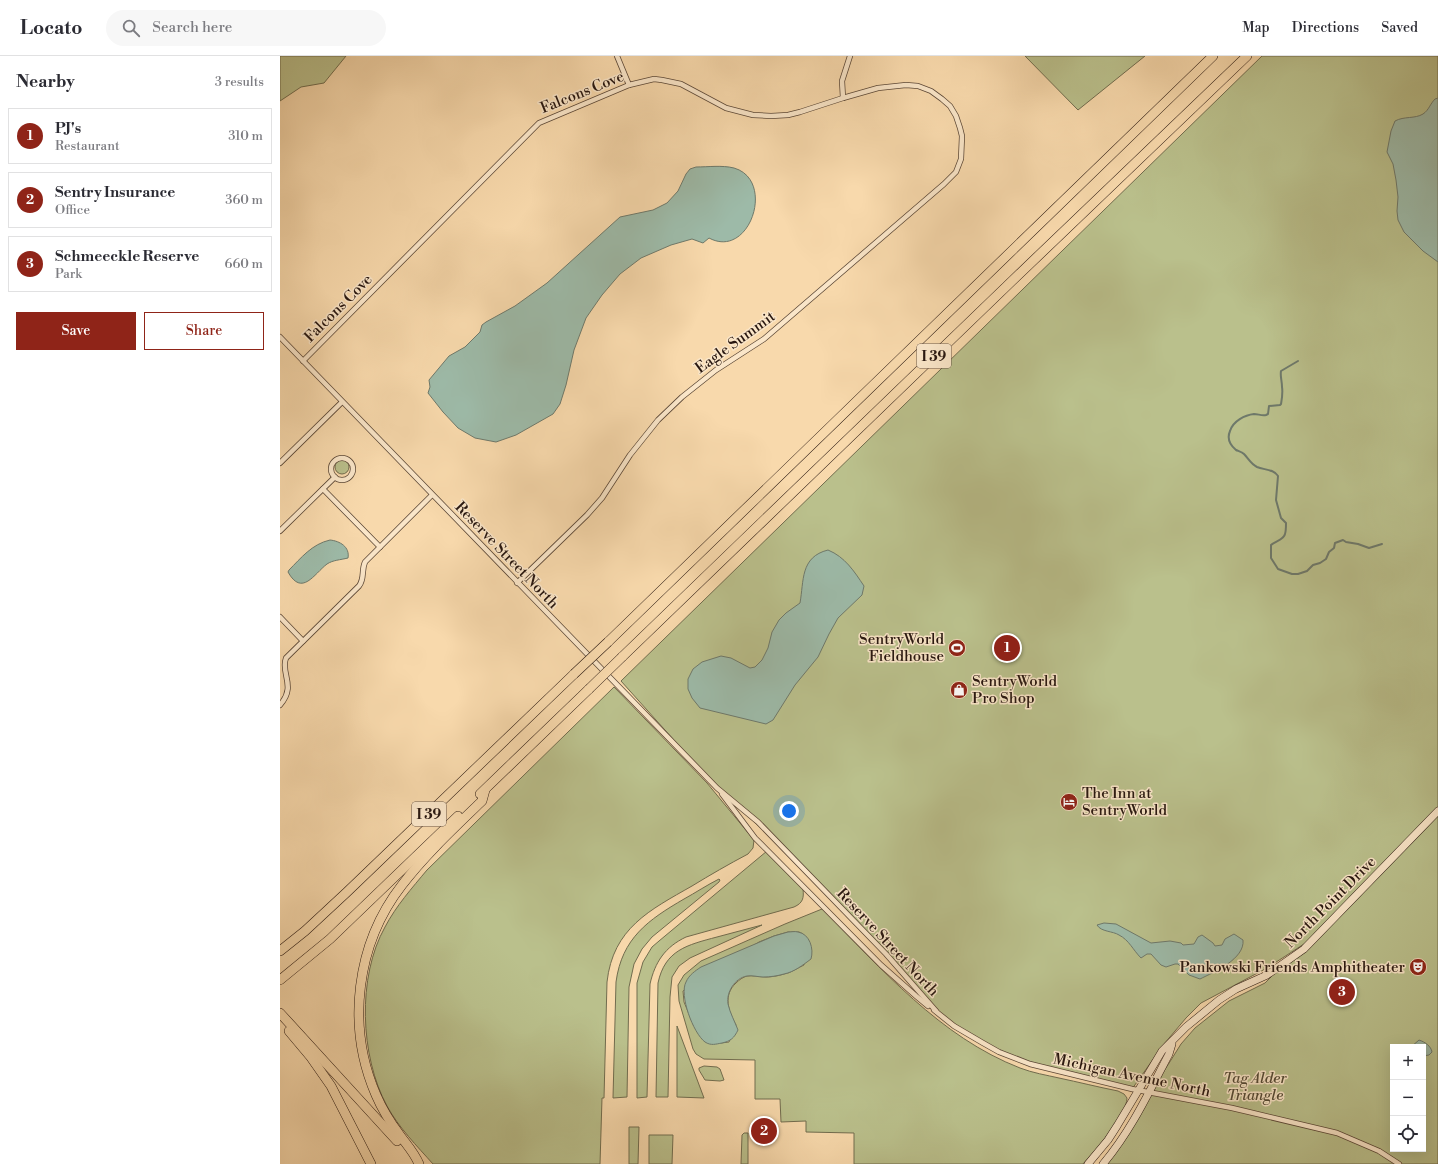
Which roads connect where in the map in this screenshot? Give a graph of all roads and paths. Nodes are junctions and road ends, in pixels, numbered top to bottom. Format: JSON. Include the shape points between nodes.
{"nodes":[{"id":1,"x":617,"y":56,"type":"edge"},
{"id":2,"x":850,"y":56,"type":"edge"},
{"id":3,"x":1213,"y":56,"type":"edge"},
{"id":4,"x":1247,"y":56,"type":"edge"},
{"id":5,"x":629,"y":85,"type":"junction"},
{"id":6,"x":843,"y":98,"type":"junction"},
{"id":7,"x":960,"y":128,"type":"joint"},
{"id":8,"x":280,"y":337,"type":"edge"},
{"id":9,"x":303,"y":361,"type":"junction"},
{"id":10,"x":342,"y":402,"type":"junction"},
{"id":11,"x":280,"y":463,"type":"edge"},
{"id":12,"x":335,"y":477,"type":"junction"},
{"id":13,"x":323,"y":489,"type":"junction"},
{"id":14,"x":432,"y":495,"type":"junction"},
{"id":15,"x":280,"y":531,"type":"edge"},
{"id":16,"x":380,"y":547,"type":"junction"},
{"id":17,"x":517,"y":583,"type":"junction"},
{"id":18,"x":280,"y":617,"type":"edge"},
{"id":19,"x":303,"y":641,"type":"junction"},
{"id":20,"x":280,"y":705,"type":"edge"},
{"id":21,"x":717,"y":788,"type":"junction"},
{"id":22,"x":485,"y":790,"type":"junction"},
{"id":23,"x":1438,"y":812,"type":"edge"},
{"id":24,"x":280,"y":951,"type":"edge"},
{"id":25,"x":280,"y":980,"type":"edge"},
{"id":26,"x":936,"y":1011,"type":"junction"},
{"id":27,"x":280,"y":1013,"type":"edge"},
{"id":28,"x":280,"y":1021,"type":"edge"},
{"id":29,"x":1173,"y":1042,"type":"junction"},
{"id":30,"x":1140,"y":1090,"type":"junction"},
{"id":31,"x":1148,"y":1092,"type":"junction"},
{"id":32,"x":371,"y":1164,"type":"edge"},
{"id":33,"x":419,"y":1164,"type":"edge"},
{"id":34,"x":1088,"y":1164,"type":"edge"},
{"id":35,"x":1103,"y":1164,"type":"edge"},
{"id":36,"x":1399,"y":1164,"type":"edge"}],
"edges":[{"from":1,"to":5,"type":"street"},
{"from":2,"to":6,"type":"street","via":[[842,81]]},
{"from":3,"to":24,"type":"highway","number":"I 39","bridge":true,"via":[[608,642],[347,892]]},
{"from":4,"to":22,"type":"highway","number":"I 39","bridge":true},
{"from":5,"to":6,"type":"street","name":"Falcons Cove","via":[[654,79],[681,84],[726,108],[765,116],[788,115]]},
{"from":5,"to":9,"type":"street","name":"Falcons Cove","via":[[538,123]]},
{"from":6,"to":7,"type":"street","name":"Falcons Cove","via":[[878,88],[918,86],[931,91],[950,106]]},
{"from":7,"to":17,"type":"street","name":"Eagle Summit","via":[[961,159],[956,172],[764,338],[716,370],[658,420],[602,498]]},
{"from":8,"to":9,"type":"street","name":"Reserve Street North"},
{"from":9,"to":10,"type":"street","name":"Reserve Street North"},
{"from":10,"to":11,"type":"street"},
{"from":10,"to":14,"type":"street","name":"Reserve Street North"},
{"from":12,"to":12,"type":"street","via":[[342,480],[348,477],[352,471],[351,463],[342,458],[333,462],[331,471]]},
{"from":12,"to":13,"type":"street"},
{"from":13,"to":15,"type":"street"},
{"from":13,"to":16,"type":"street"},
{"from":14,"to":16,"type":"street"},
{"from":14,"to":17,"type":"street","name":"Reserve Street North"},
{"from":16,"to":19,"type":"street","via":[[365,562],[363,580],[359,586]]},
{"from":17,"to":21,"type":"street","name":"Reserve Street North"},
{"from":18,"to":19,"type":"street"},
{"from":19,"to":20,"type":"street","via":[[285,660],[288,687],[284,701]]},
{"from":21,"to":26,"type":"street","name":"Reserve Street North","via":[[758,822],[886,954]]},
{"from":21,"to":26,"type":"street","name":"Reserve Street North","via":[[755,838],[885,969]]},
{"from":22,"to":25,"type":"highway","number":"I 39","via":[[350,922]]},
{"from":22,"to":33,"type":"highway","via":[[482,801],[416,869],[392,898],[372,937],[362,976],[358,1020],[371,1083],[384,1111]]},
{"from":23,"to":29,"type":"street","name":"North Point Drive","via":[[1304,949],[1267,975],[1219,1000],[1191,1022]]},
{"from":26,"to":30,"type":"street","name":"Michigan Avenue North","via":[[972,1037],[1014,1058]]},
{"from":27,"to":33,"type":"highway"},
{"from":28,"to":32,"type":"highway","via":[[331,1086]]},
{"from":29,"to":30,"type":"street","name":"North Point Drive","via":[[1162,1051]]},
{"from":29,"to":31,"type":"street","name":"North Point Drive"},
{"from":30,"to":31,"type":"street","name":"Michigan Avenue North"},
{"from":30,"to":34,"type":"street","name":"North Point Drive","via":[[1108,1140]]},
{"from":31,"to":35,"type":"street","name":"North Point Drive","via":[[1124,1137]]},
{"from":31,"to":36,"type":"street","name":"Michigan Avenue North","via":[[1232,1108],[1337,1133],[1379,1151]]}]}
